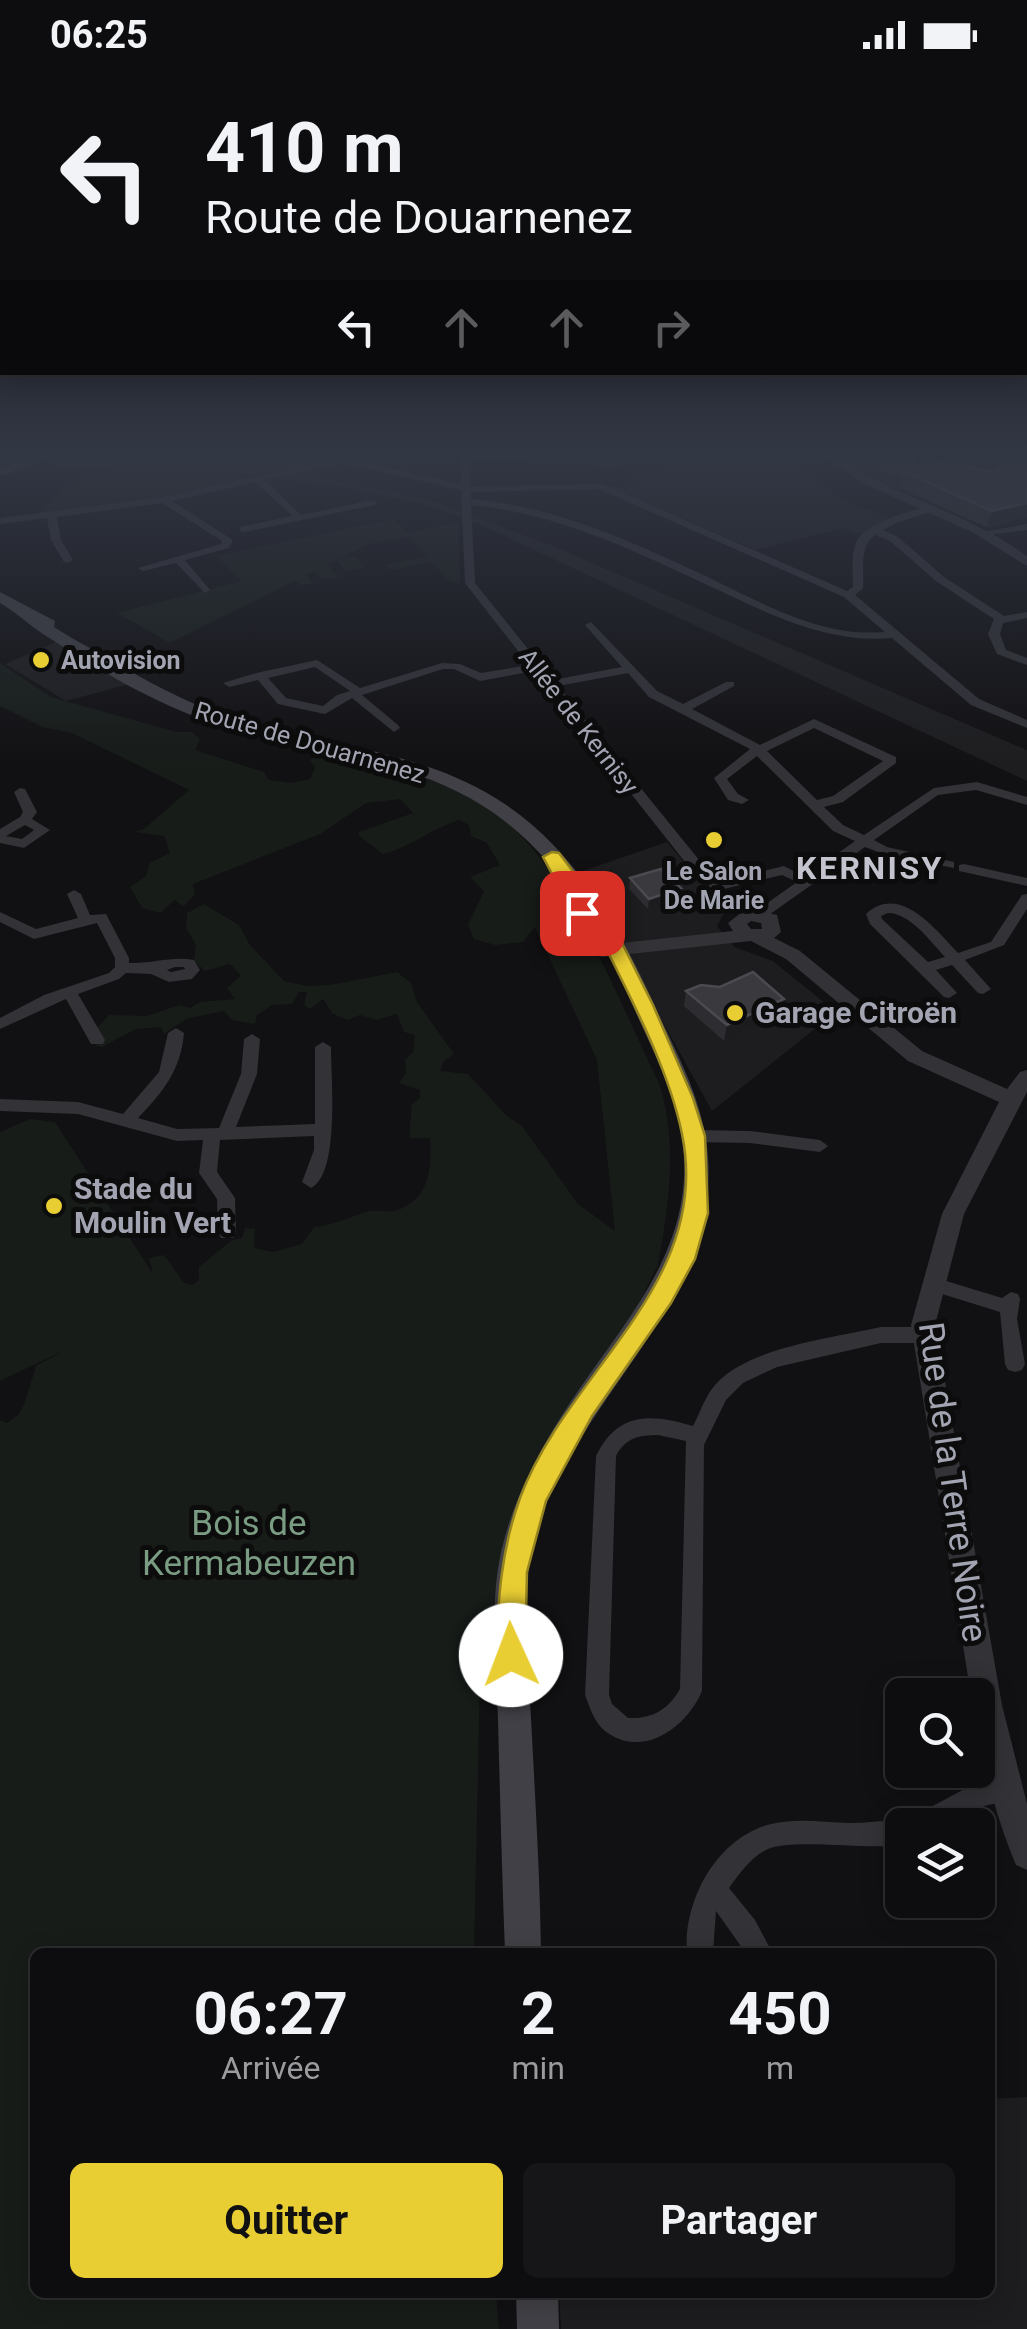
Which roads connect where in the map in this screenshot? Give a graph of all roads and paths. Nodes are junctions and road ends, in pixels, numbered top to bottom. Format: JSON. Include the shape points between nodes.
{"nodes":[{"id":1,"x":65,"y":555,"type":"edge"},
{"id":2,"x":192,"y":555,"type":"edge"},
{"id":3,"x":468,"y":555,"type":"edge"},
{"id":4,"x":650,"y":555,"type":"edge"},
{"id":5,"x":758,"y":555,"type":"edge"},
{"id":6,"x":860,"y":555,"type":"edge"},
{"id":7,"x":913,"y":555,"type":"edge"},
{"id":8,"x":178,"y":559,"type":"junction"},
{"id":9,"x":68,"y":560,"type":"dead end"},
{"id":10,"x":143,"y":568,"type":"dead end"},
{"id":11,"x":205,"y":590,"type":"dead end"},
{"id":12,"x":848,"y":595,"type":"junction"},
{"id":13,"x":0,"y":597,"type":"edge"},
{"id":14,"x":1027,"y":615,"type":"edge"},
{"id":15,"x":1002,"y":620,"type":"junction"},
{"id":16,"x":591,"y":626,"type":"dead end"},
{"id":17,"x":897,"y":634,"type":"junction"},
{"id":18,"x":1027,"y":662,"type":"edge"},
{"id":19,"x":537,"y":666,"type":"junction"},
{"id":20,"x":630,"y":669,"type":"junction"},
{"id":21,"x":260,"y":675,"type":"junction"},
{"id":22,"x":228,"y":683,"type":"dead end"},
{"id":23,"x":550,"y":684,"type":"junction"},
{"id":24,"x":730,"y":684,"type":"dead end"},
{"id":25,"x":356,"y":693,"type":"junction"},
{"id":26,"x":683,"y":710,"type":"junction"},
{"id":27,"x":1027,"y":724,"type":"edge"},
{"id":28,"x":394,"y":728,"type":"dead end"},
{"id":29,"x":761,"y":751,"type":"junction"},
{"id":30,"x":20,"y":792,"type":"dead end"},
{"id":31,"x":742,"y":800,"type":"dead end"},
{"id":32,"x":1027,"y":802,"type":"edge"},
{"id":33,"x":814,"y":804,"type":"junction"},
{"id":34,"x":0,"y":837,"type":"edge"},
{"id":35,"x":862,"y":841,"type":"junction"},
{"id":36,"x":798,"y":878,"type":"dead end"},
{"id":37,"x":1027,"y":882,"type":"edge"},
{"id":38,"x":714,"y":887,"type":"junction"},
{"id":39,"x":74,"y":894,"type":"dead end"},
{"id":40,"x":1027,"y":898,"type":"edge"},
{"id":41,"x":0,"y":916,"type":"edge"},
{"id":42,"x":85,"y":919,"type":"junction"},
{"id":43,"x":755,"y":925,"type":"junction"},
{"id":44,"x":617,"y":944,"type":"junction"},
{"id":45,"x":954,"y":959,"type":"junction"},
{"id":46,"x":122,"y":968,"type":"junction"},
{"id":47,"x":926,"y":968,"type":"junction"},
{"id":48,"x":154,"y":969,"type":"dead end"},
{"id":49,"x":983,"y":989,"type":"dead end"},
{"id":50,"x":69,"y":991,"type":"junction"},
{"id":51,"x":949,"y":993,"type":"dead end"},
{"id":52,"x":0,"y":1024,"type":"edge"},
{"id":53,"x":176,"y":1033,"type":"dead end"},
{"id":54,"x":252,"y":1039,"type":"dead end"},
{"id":55,"x":97,"y":1040,"type":"dead end"},
{"id":56,"x":323,"y":1047,"type":"dead end"},
{"id":57,"x":1019,"y":1088,"type":"edge"},
{"id":58,"x":0,"y":1105,"type":"edge"},
{"id":59,"x":125,"y":1122,"type":"junction"},
{"id":60,"x":323,"y":1130,"type":"junction"},
{"id":61,"x":218,"y":1135,"type":"junction"},
{"id":62,"x":694,"y":1136,"type":"junction"},
{"id":63,"x":820,"y":1146,"type":"dead end"},
{"id":64,"x":310,"y":1182,"type":"dead end"},
{"id":65,"x":227,"y":1233,"type":"dead end"},
{"id":66,"x":934,"y":1284,"type":"junction"},
{"id":67,"x":924,"y":1335,"type":"junction"},
{"id":68,"x":1015,"y":1364,"type":"dead end"},
{"id":69,"x":697,"y":1436,"type":"junction"},
{"id":70,"x":1007,"y":1790,"type":"junction"},
{"id":71,"x":955,"y":1808,"type":"edge"},
{"id":72,"x":885,"y":1835,"type":"edge"},
{"id":73,"x":1027,"y":1854,"type":"edge"},
{"id":74,"x":713,"y":1888,"type":"junction"},
{"id":75,"x":523,"y":1948,"type":"edge"},
{"id":76,"x":700,"y":1948,"type":"edge"},
{"id":77,"x":757,"y":1948,"type":"edge"},
{"id":78,"x":537,"y":2298,"type":"edge"},
{"id":79,"x":538,"y":2329,"type":"edge"}],
"edges":[{"from":1,"to":9,"type":"street"},
{"from":2,"to":8,"type":"street"},
{"from":3,"to":19,"type":"street","name":"Allée de Kernisy","via":[[470,583]]},
{"from":4,"to":17,"type":"street","via":[[810,628]]},
{"from":5,"to":12,"type":"street"},
{"from":6,"to":12,"type":"street","via":[[858,588]]},
{"from":7,"to":15,"type":"street"},
{"from":8,"to":10,"type":"street"},
{"from":8,"to":11,"type":"street"},
{"from":12,"to":17,"type":"street"},
{"from":13,"to":44,"type":"main road","name":"Route de Douarnenez","via":[[198,712],[376,756],[434,776],[512,816]]},
{"from":14,"to":15,"type":"street"},
{"from":15,"to":18,"type":"street","via":[[994,630],[996,646]]},
{"from":16,"to":20,"type":"street"},
{"from":17,"to":27,"type":"street","via":[[979,705]]},
{"from":19,"to":23,"type":"street","name":"Allée de Kernisy"},
{"from":19,"to":25,"type":"street","via":[[480,677],[448,666]]},
{"from":20,"to":23,"type":"street"},
{"from":20,"to":26,"type":"street","via":[[653,694]]},
{"from":21,"to":22,"type":"street"},
{"from":21,"to":25,"type":"street","via":[[322,663]]},
{"from":21,"to":25,"type":"street","via":[[282,701],[326,710]]},
{"from":23,"to":38,"type":"street","name":"Allée de Kernisy"},
{"from":24,"to":26,"type":"street"},
{"from":25,"to":28,"type":"street"},
{"from":26,"to":29,"type":"street"},
{"from":29,"to":31,"type":"street","via":[[719,780]]},
{"from":29,"to":33,"type":"street"},
{"from":29,"to":33,"type":"street","via":[[814,723],[892,760],[838,799]]},
{"from":30,"to":34,"type":"street","via":[[30,812],[25,820],[42,828],[41,834],[24,844]]},
{"from":32,"to":35,"type":"street","via":[[986,787],[947,788]]},
{"from":33,"to":35,"type":"street"},
{"from":35,"to":37,"type":"street"},
{"from":35,"to":43,"type":"street"},
{"from":36,"to":38,"type":"street","via":[[784,870]]},
{"from":38,"to":43,"type":"street","name":"Allée de Kernisy"},
{"from":39,"to":42,"type":"street"},
{"from":40,"to":45,"type":"street","via":[[1000,942]]},
{"from":41,"to":42,"type":"street","via":[[31,934]]},
{"from":42,"to":46,"type":"street","via":[[102,918]]},
{"from":43,"to":44,"type":"street","via":[[717,937]]},
{"from":43,"to":57,"type":"street","via":[[909,1052]]},
{"from":44,"to":62,"type":"main road","name":"Route de Douarnenez"},
{"from":45,"to":47,"type":"street"},
{"from":45,"to":47,"type":"street","via":[[903,910],[873,914]]},
{"from":45,"to":49,"type":"street"},
{"from":46,"to":48,"type":"street"},
{"from":46,"to":50,"type":"street"},
{"from":47,"to":51,"type":"street"},
{"from":50,"to":52,"type":"street"},
{"from":50,"to":55,"type":"street"},
{"from":53,"to":59,"type":"street","via":[[168,1074]]},
{"from":54,"to":61,"type":"street","via":[[249,1074]]},
{"from":56,"to":60,"type":"street"},
{"from":57,"to":66,"type":"street","name":"Rue de la Terre Noire","via":[[954,1214]]},
{"from":58,"to":59,"type":"street","via":[[78,1108]]},
{"from":59,"to":61,"type":"street","via":[[168,1134]]},
{"from":60,"to":61,"type":"street"},
{"from":60,"to":64,"type":"street"},
{"from":61,"to":65,"type":"street","via":[[208,1174],[226,1198]]},
{"from":62,"to":63,"type":"street"},
{"from":62,"to":75,"type":"main road","name":"Route de Douarnenez","via":[[696,1213],[683,1259],[552,1461],[518,1546],[509,1616]]},
{"from":66,"to":67,"type":"street","name":"Rue de la Terre Noire"},
{"from":66,"to":68,"type":"street","name":"Rue de la Terre Noire","via":[[1010,1302]]},
{"from":67,"to":69,"type":"street","via":[[881,1335],[760,1365],[719,1394]]},
{"from":67,"to":70,"type":"street","name":"Rue de la Terre Noire"},
{"from":69,"to":69,"type":"street","via":[[691,1691],[668,1722],[622,1728],[605,1716],[597,1695],[606,1456],[618,1436],[637,1428],[658,1425]]},
{"from":70,"to":71,"type":"street"},
{"from":70,"to":73,"type":"street","name":"Rue de la Terre Noire"},
{"from":72,"to":74,"type":"street","via":[[768,1836],[742,1853]]},
{"from":74,"to":76,"type":"street","via":[[703,1902]]},
{"from":74,"to":77,"type":"street"},
{"from":78,"to":79,"type":"main road"}]}
